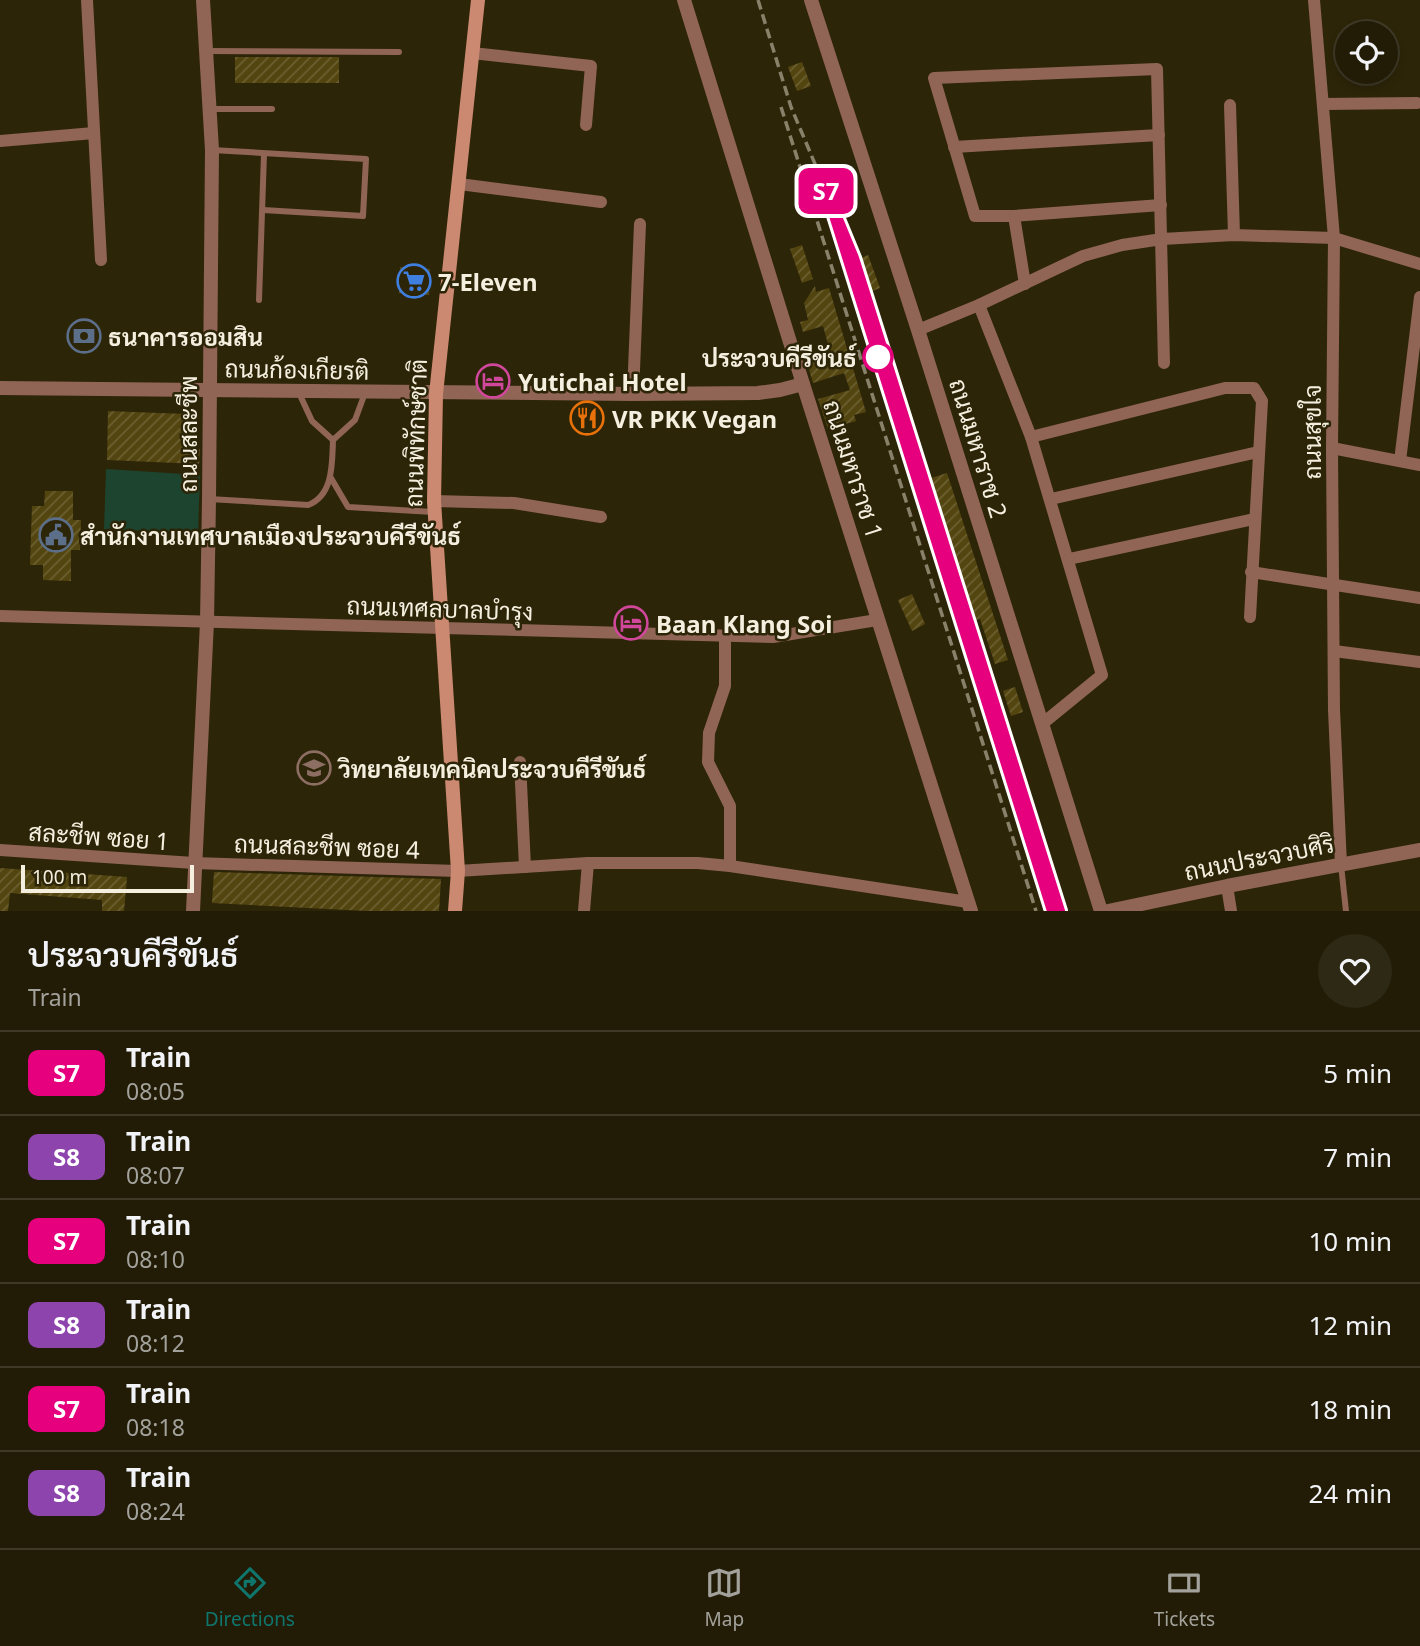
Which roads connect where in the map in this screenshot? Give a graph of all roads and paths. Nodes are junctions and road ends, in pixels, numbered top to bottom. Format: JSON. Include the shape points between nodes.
{"nodes":[{"id":1,"x":87,"y":0,"type":"edge"},
{"id":2,"x":203,"y":0,"type":"edge"},
{"id":3,"x":478,"y":0,"type":"edge"},
{"id":4,"x":684,"y":0,"type":"edge"},
{"id":5,"x":811,"y":0,"type":"edge"},
{"id":6,"x":1314,"y":0,"type":"edge"},
{"id":7,"x":205,"y":51,"type":"junction"},
{"id":8,"x":400,"y":52,"type":"dead end"},
{"id":9,"x":472,"y":52,"type":"junction"},
{"id":10,"x":1417,"y":103,"type":"dead end"},
{"id":11,"x":1324,"y":104,"type":"junction"},
{"id":12,"x":1230,"y":105,"type":"dead end"},
{"id":13,"x":210,"y":109,"type":"junction"},
{"id":14,"x":272,"y":109,"type":"dead end"},
{"id":15,"x":586,"y":125,"type":"dead end"},
{"id":16,"x":94,"y":133,"type":"junction"},
{"id":17,"x":1158,"y":135,"type":"junction"},
{"id":18,"x":0,"y":141,"type":"edge"},
{"id":19,"x":954,"y":147,"type":"junction"},
{"id":20,"x":212,"y":150,"type":"junction"},
{"id":21,"x":264,"y":154,"type":"junction"},
{"id":22,"x":459,"y":184,"type":"junction"},
{"id":23,"x":601,"y":202,"type":"dead end"},
{"id":24,"x":1161,"y":205,"type":"junction"},
{"id":25,"x":263,"y":210,"type":"junction"},
{"id":26,"x":1014,"y":216,"type":"junction"},
{"id":27,"x":640,"y":224,"type":"dead end"},
{"id":28,"x":1234,"y":235,"type":"junction"},
{"id":29,"x":1162,"y":239,"type":"junction"},
{"id":30,"x":1334,"y":239,"type":"junction"},
{"id":31,"x":101,"y":260,"type":"dead end"},
{"id":32,"x":1420,"y":264,"type":"edge"},
{"id":33,"x":1025,"y":284,"type":"junction"},
{"id":34,"x":1420,"y":297,"type":"edge"},
{"id":35,"x":259,"y":300,"type":"dead end"},
{"id":36,"x":979,"y":305,"type":"junction"},
{"id":37,"x":918,"y":330,"type":"junction"},
{"id":38,"x":1164,"y":363,"type":"dead end"},
{"id":39,"x":803,"y":384,"type":"junction"},
{"id":40,"x":0,"y":388,"type":"edge"},
{"id":41,"x":210,"y":389,"type":"junction"},
{"id":42,"x":298,"y":391,"type":"junction"},
{"id":43,"x":365,"y":393,"type":"junction"},
{"id":44,"x":436,"y":394,"type":"junction"},
{"id":45,"x":633,"y":394,"type":"junction"},
{"id":46,"x":1031,"y":437,"type":"junction"},
{"id":47,"x":333,"y":440,"type":"junction"},
{"id":48,"x":1332,"y":448,"type":"junction"},
{"id":49,"x":1258,"y":452,"type":"junction"},
{"id":50,"x":1400,"y":461,"type":"junction"},
{"id":51,"x":1420,"y":465,"type":"edge"},
{"id":52,"x":331,"y":478,"type":"junction"},
{"id":53,"x":209,"y":499,"type":"junction"},
{"id":54,"x":1051,"y":499,"type":"junction"},
{"id":55,"x":435,"y":507,"type":"junction"},
{"id":56,"x":601,"y":517,"type":"dead end"},
{"id":57,"x":1254,"y":519,"type":"junction"},
{"id":58,"x":1069,"y":559,"type":"junction"},
{"id":59,"x":1251,"y":572,"type":"junction"},
{"id":60,"x":1333,"y":585,"type":"junction"},
{"id":61,"x":1420,"y":598,"type":"edge"},
{"id":62,"x":0,"y":616,"type":"edge"},
{"id":63,"x":1250,"y":617,"type":"dead end"},
{"id":64,"x":877,"y":620,"type":"junction"},
{"id":65,"x":207,"y":622,"type":"junction"},
{"id":66,"x":441,"y":629,"type":"junction"},
{"id":67,"x":725,"y":636,"type":"junction"},
{"id":68,"x":1334,"y":651,"type":"junction"},
{"id":69,"x":1420,"y":662,"type":"edge"},
{"id":70,"x":1042,"y":724,"type":"junction"},
{"id":71,"x":520,"y":762,"type":"dead end"},
{"id":72,"x":0,"y":850,"type":"edge"},
{"id":73,"x":1420,"y":850,"type":"edge"},
{"id":74,"x":194,"y":863,"type":"junction"},
{"id":75,"x":588,"y":863,"type":"junction"},
{"id":76,"x":1340,"y":864,"type":"junction"},
{"id":77,"x":730,"y":866,"type":"junction"},
{"id":78,"x":525,"y":867,"type":"junction"},
{"id":79,"x":458,"y":871,"type":"junction"},
{"id":80,"x":1227,"y":886,"type":"junction"},
{"id":81,"x":969,"y":906,"type":"edge"},
{"id":82,"x":193,"y":911,"type":"edge"},
{"id":83,"x":455,"y":911,"type":"edge"},
{"id":84,"x":584,"y":911,"type":"edge"},
{"id":85,"x":1101,"y":911,"type":"edge"},
{"id":86,"x":1108,"y":911,"type":"edge"},
{"id":87,"x":1231,"y":911,"type":"edge"},
{"id":88,"x":1346,"y":911,"type":"edge"}],
"edges":[{"from":1,"to":16,"type":"street"},
{"from":2,"to":7,"type":"street","name":"ถนนสละชีพ"},
{"from":3,"to":9,"type":"main road","name":"ถนนพิทักษ์ชาติ"},
{"from":4,"to":39,"type":"street","name":"ถนนมหาราช 1"},
{"from":5,"to":37,"type":"street","name":"ถนนมหาราช 2"},
{"from":6,"to":11,"type":"street","name":"ถนนสุขใจ"},
{"from":7,"to":8,"type":"lane"},
{"from":7,"to":13,"type":"street","name":"ถนนสละชีพ"},
{"from":9,"to":15,"type":"street","via":[[591,66]]},
{"from":9,"to":22,"type":"main road","name":"ถนนพิทักษ์ชาติ"},
{"from":10,"to":11,"type":"street"},
{"from":11,"to":30,"type":"street","name":"ถนนสุขใจ"},
{"from":12,"to":28,"type":"street"},
{"from":13,"to":14,"type":"lane"},
{"from":13,"to":20,"type":"street","name":"ถนนสละชีพ"},
{"from":16,"to":18,"type":"street"},
{"from":16,"to":31,"type":"street"},
{"from":17,"to":19,"type":"street"},
{"from":17,"to":19,"type":"street","via":[[1157,69],[934,78]]},
{"from":17,"to":24,"type":"street"},
{"from":19,"to":26,"type":"street","via":[[975,216]]},
{"from":20,"to":21,"type":"lane"},
{"from":20,"to":41,"type":"street","name":"ถนนสละชีพ"},
{"from":21,"to":25,"type":"lane"},
{"from":21,"to":25,"type":"lane","via":[[366,159],[363,216]]},
{"from":22,"to":23,"type":"street"},
{"from":22,"to":44,"type":"main road","name":"ถนนพิทักษ์ชาติ"},
{"from":24,"to":26,"type":"street"},
{"from":24,"to":29,"type":"street"},
{"from":25,"to":35,"type":"lane"},
{"from":26,"to":33,"type":"street"},
{"from":27,"to":45,"type":"street"},
{"from":28,"to":29,"type":"street"},
{"from":28,"to":30,"type":"street"},
{"from":29,"to":33,"type":"street","via":[[1083,256]]},
{"from":29,"to":38,"type":"street"},
{"from":30,"to":32,"type":"street"},
{"from":30,"to":48,"type":"street","name":"ถนนสุขใจ"},
{"from":33,"to":36,"type":"street"},
{"from":34,"to":50,"type":"street"},
{"from":36,"to":37,"type":"street"},
{"from":36,"to":46,"type":"street"},
{"from":37,"to":70,"type":"street","name":"ถนนมหาราช 2"},
{"from":39,"to":45,"type":"street","name":"ถนนก้องเกียรติ","via":[[758,393]]},
{"from":39,"to":64,"type":"street","name":"ถนนมหาราช 1"},
{"from":40,"to":41,"type":"street","name":"ถนนก้องเกียรติ"},
{"from":41,"to":42,"type":"street","name":"ถนนก้องเกียรติ"},
{"from":41,"to":53,"type":"street","name":"ถนนสละชีพ"},
{"from":42,"to":43,"type":"street","name":"ถนนก้องเกียรติ"},
{"from":42,"to":47,"type":"lane","via":[[312,421]]},
{"from":43,"to":44,"type":"street","name":"ถนนก้องเกียรติ"},
{"from":43,"to":47,"type":"lane","via":[[355,420]]},
{"from":44,"to":45,"type":"street","name":"ถนนก้องเกียรติ"},
{"from":44,"to":55,"type":"main road","name":"ถนนพิทักษ์ชาติ"},
{"from":46,"to":49,"type":"street","via":[[1224,388],[1254,388],[1262,401]]},
{"from":46,"to":54,"type":"street"},
{"from":47,"to":52,"type":"lane"},
{"from":48,"to":50,"type":"street"},
{"from":48,"to":60,"type":"street","name":"ถนนสุขใจ"},
{"from":49,"to":54,"type":"street"},
{"from":49,"to":57,"type":"street"},
{"from":50,"to":51,"type":"street"},
{"from":52,"to":53,"type":"lane","via":[[315,503],[308,505]]},
{"from":52,"to":55,"type":"lane","via":[[348,507]]},
{"from":53,"to":65,"type":"street","name":"ถนนสละชีพ"},
{"from":54,"to":58,"type":"street"},
{"from":55,"to":56,"type":"street","via":[[514,503]]},
{"from":55,"to":66,"type":"main road","name":"ถนนพิทักษ์ชาติ"},
{"from":57,"to":58,"type":"street"},
{"from":57,"to":59,"type":"street"},
{"from":58,"to":70,"type":"street","via":[[1102,675]]},
{"from":59,"to":60,"type":"street"},
{"from":59,"to":63,"type":"street"},
{"from":60,"to":61,"type":"street"},
{"from":60,"to":68,"type":"street","name":"ถนนสุขใจ"},
{"from":62,"to":65,"type":"street","name":"ถนนเทศลบาลบำรุง"},
{"from":64,"to":67,"type":"street","name":"ถนนเทศลบาลบำรุง","via":[[773,637]]},
{"from":64,"to":81,"type":"street","name":"ถนนมหาราช 1"},
{"from":65,"to":66,"type":"street","name":"ถนนเทศลบาลบำรุง"},
{"from":65,"to":74,"type":"street","name":"ถนนสละชีพ"},
{"from":66,"to":67,"type":"street","name":"ถนนเทศลบาลบำรุง"},
{"from":66,"to":79,"type":"main road","name":"ถนนพิทักษ์ชาติ"},
{"from":67,"to":77,"type":"street","via":[[725,686],[709,733],[708,762],[730,807]]},
{"from":68,"to":69,"type":"street"},
{"from":68,"to":76,"type":"street","name":"ถนนสุขใจ"},
{"from":70,"to":85,"type":"street","name":"ถนนมหาราช 2"},
{"from":71,"to":78,"type":"street"},
{"from":72,"to":74,"type":"street","name":"สละชีพ ซอย 1"},
{"from":73,"to":76,"type":"street","name":"ถนนประจวบศิริ"},
{"from":74,"to":79,"type":"street","name":"ถนนสละชีพ ซอย 4"},
{"from":74,"to":82,"type":"street","name":"ถนนสละชีพ"},
{"from":75,"to":77,"type":"street","name":"ถนนสละชีพ ซอย 4"},
{"from":75,"to":78,"type":"street","name":"ถนนสละชีพ ซอย 4"},
{"from":75,"to":84,"type":"street"},
{"from":76,"to":80,"type":"street","name":"ถนนประจวบศิริ"},
{"from":76,"to":88,"type":"lane"},
{"from":77,"to":81,"type":"street","name":"ถนนสละชีพ ซอย 4"},
{"from":78,"to":79,"type":"street","name":"ถนนสละชีพ ซอย 4"},
{"from":79,"to":83,"type":"main road","name":"ถนนพิทักษ์ชาติ"},
{"from":80,"to":86,"type":"street","name":"ถนนประจวบศิริ"},
{"from":80,"to":87,"type":"street"}]}
